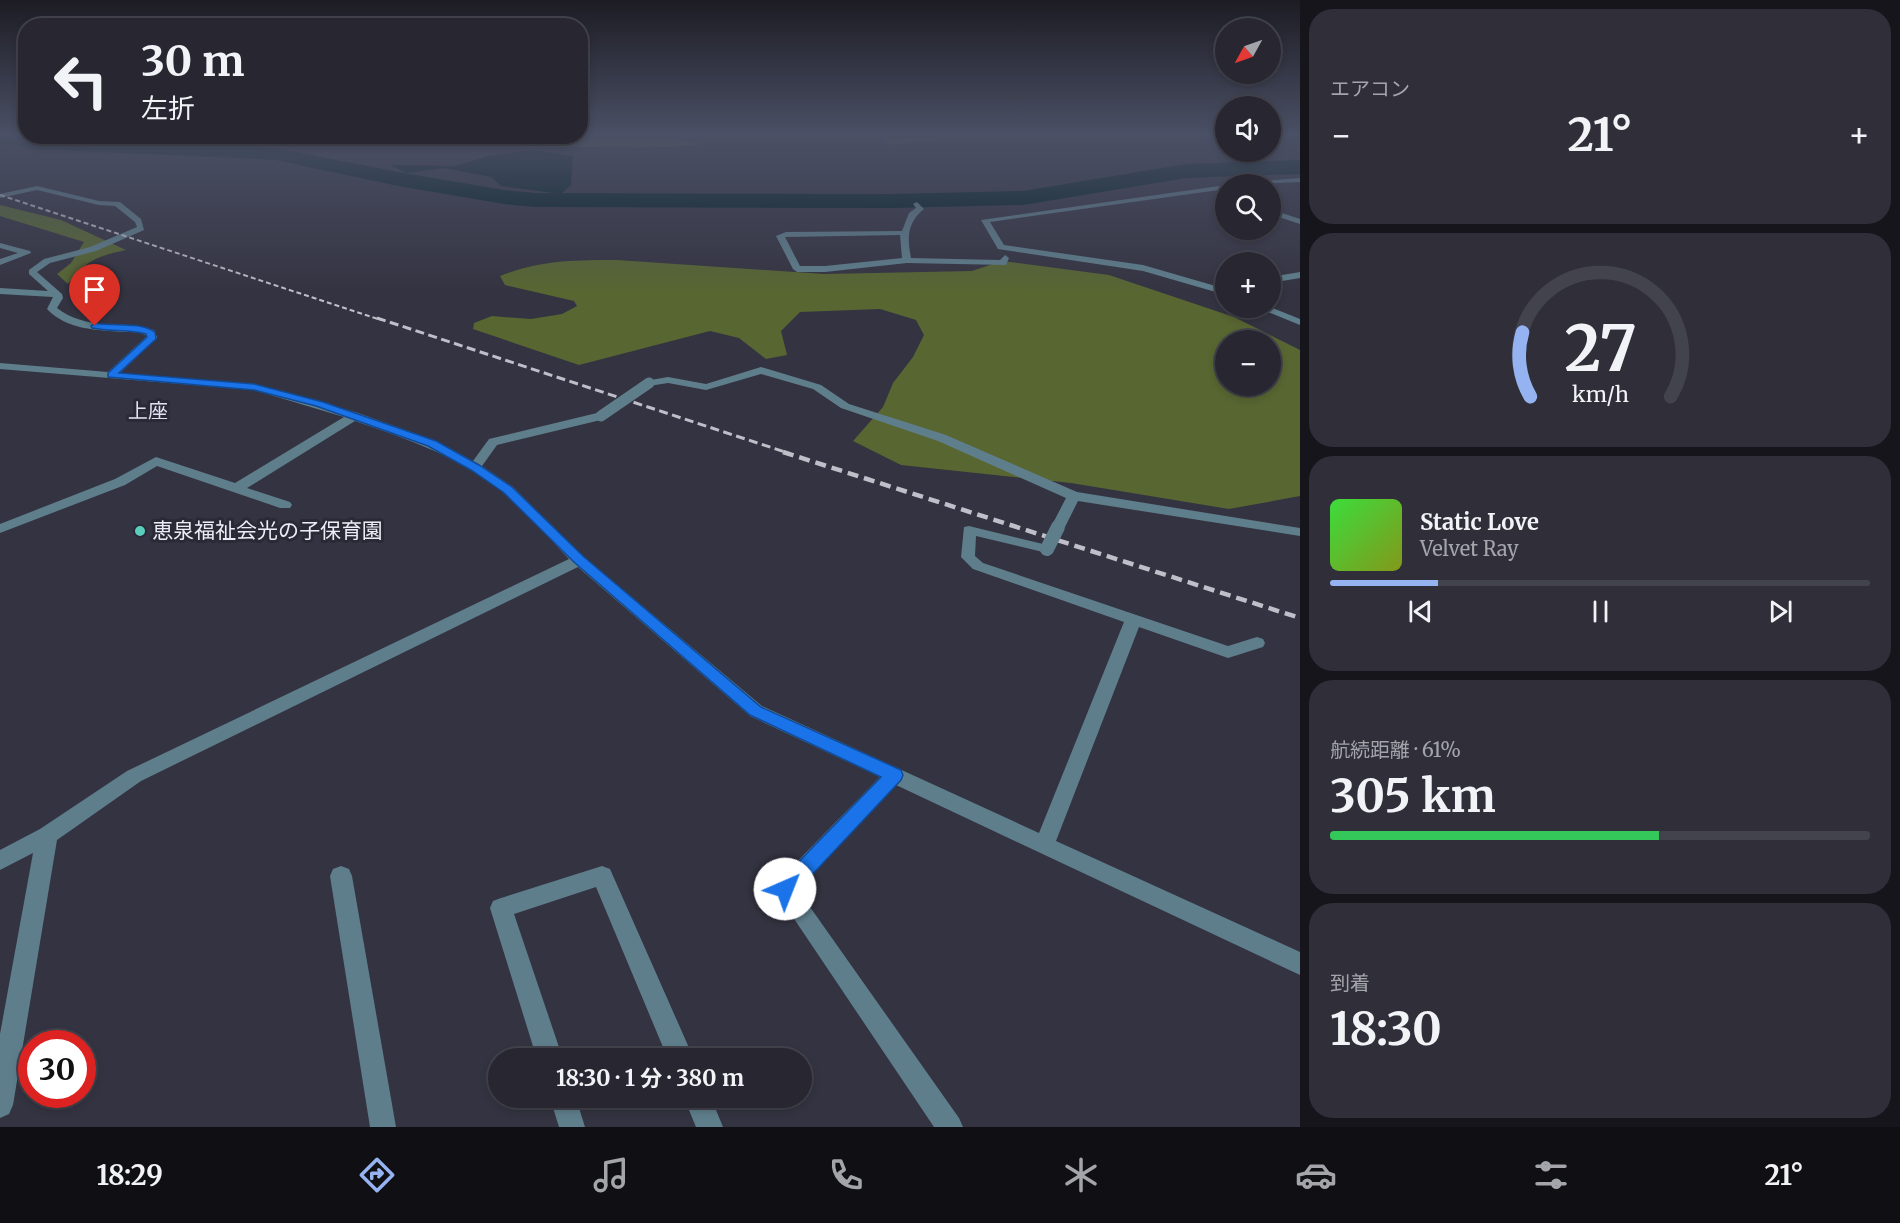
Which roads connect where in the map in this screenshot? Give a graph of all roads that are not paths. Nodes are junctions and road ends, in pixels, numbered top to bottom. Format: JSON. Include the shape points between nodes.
{"nodes":[{"id":1,"x":1215,"y":189,"type":"edge"},
{"id":2,"x":0,"y":196,"type":"edge"},
{"id":3,"x":917,"y":204,"type":"dead end"},
{"id":4,"x":1281,"y":215,"type":"edge"},
{"id":5,"x":1300,"y":222,"type":"edge"},
{"id":6,"x":904,"y":233,"type":"junction"},
{"id":7,"x":0,"y":246,"type":"edge"},
{"id":8,"x":1005,"y":258,"type":"dead end"},
{"id":9,"x":907,"y":260,"type":"junction"},
{"id":10,"x":0,"y":262,"type":"edge"},
{"id":11,"x":1300,"y":275,"type":"edge"},
{"id":12,"x":1281,"y":278,"type":"edge"},
{"id":13,"x":1215,"y":287,"type":"edge"},
{"id":14,"x":0,"y":291,"type":"edge"},
{"id":15,"x":57,"y":294,"type":"junction"},
{"id":16,"x":1281,"y":315,"type":"edge"},
{"id":17,"x":1300,"y":322,"type":"edge"},
{"id":18,"x":0,"y":366,"type":"edge"},
{"id":19,"x":111,"y":375,"type":"junction"},
{"id":20,"x":354,"y":416,"type":"junction"},
{"id":21,"x":475,"y":467,"type":"junction"},
{"id":22,"x":237,"y":488,"type":"junction"},
{"id":23,"x":1074,"y":496,"type":"junction"},
{"id":24,"x":285,"y":505,"type":"dead end"},
{"id":25,"x":0,"y":529,"type":"edge"},
{"id":26,"x":1300,"y":532,"type":"edge"},
{"id":27,"x":579,"y":560,"type":"junction"},
{"id":28,"x":1133,"y":621,"type":"junction"},
{"id":29,"x":1257,"y":643,"type":"dead end"},
{"id":30,"x":894,"y":775,"type":"junction"},
{"id":31,"x":46,"y":835,"type":"junction"},
{"id":32,"x":1044,"y":845,"type":"junction"},
{"id":33,"x":0,"y":861,"type":"edge"},
{"id":34,"x":341,"y":876,"type":"dead end"},
{"id":35,"x":1300,"y":964,"type":"edge"},
{"id":36,"x":546,"y":1048,"type":"edge"},
{"id":37,"x":676,"y":1048,"type":"edge"},
{"id":38,"x":0,"y":1105,"type":"edge"},
{"id":39,"x":566,"y":1108,"type":"edge"},
{"id":40,"x":701,"y":1108,"type":"edge"},
{"id":41,"x":383,"y":1127,"type":"edge"},
{"id":42,"x":572,"y":1127,"type":"edge"},
{"id":43,"x":710,"y":1127,"type":"edge"},
{"id":44,"x":950,"y":1127,"type":"edge"}],
"edges":[{"from":1,"to":13,"type":"street","via":[[986,220],[1001,247],[1112,262]]},
{"from":2,"to":15,"type":"street","via":[[37,188],[117,204],[138,221],[141,228],[93,249],[37,266],[32,272]]},
{"from":3,"to":6,"type":"street","via":[[920,209],[913,213]]},
{"from":4,"to":5,"type":"street"},
{"from":6,"to":9,"type":"street"},
{"from":6,"to":9,"type":"street","via":[[780,236],[797,269]]},
{"from":7,"to":10,"type":"street","via":[[27,253]]},
{"from":8,"to":9,"type":"street","via":[[1003,263]]},
{"from":11,"to":12,"type":"street"},
{"from":14,"to":15,"type":"street"},
{"from":15,"to":19,"type":"street","via":[[52,309],[57,314],[82,324],[150,332],[152,337]]},
{"from":16,"to":17,"type":"street"},
{"from":18,"to":19,"type":"street"},
{"from":19,"to":20,"type":"street","via":[[254,387]]},
{"from":20,"to":21,"type":"street","via":[[432,444]]},
{"from":20,"to":22,"type":"street"},
{"from":21,"to":23,"type":"street","bridge":true,"via":[[493,442],[601,416],[649,383],[668,380],[706,387],[761,370],[817,387],[845,406],[942,438]]},
{"from":21,"to":27,"type":"street","via":[[508,490]]},
{"from":22,"to":24,"type":"street"},
{"from":22,"to":25,"type":"street","via":[[156,461],[120,482]]},
{"from":23,"to":26,"type":"street"},
{"from":23,"to":28,"type":"street","bridge":true,"via":[[1047,549],[969,530],[968,557],[978,566]]},
{"from":27,"to":30,"type":"street","via":[[756,711]]},
{"from":27,"to":31,"type":"street","via":[[134,776]]},
{"from":28,"to":29,"type":"street","via":[[1228,652]]},
{"from":28,"to":32,"type":"street"},
{"from":30,"to":32,"type":"street"},
{"from":30,"to":44,"type":"street","via":[[785,889]]},
{"from":31,"to":33,"type":"street"},
{"from":31,"to":38,"type":"street"},
{"from":32,"to":35,"type":"street"},
{"from":34,"to":41,"type":"street"},
{"from":36,"to":37,"type":"street","via":[[501,908],[602,876]]},
{"from":39,"to":42,"type":"street"},
{"from":40,"to":43,"type":"street"}]}
